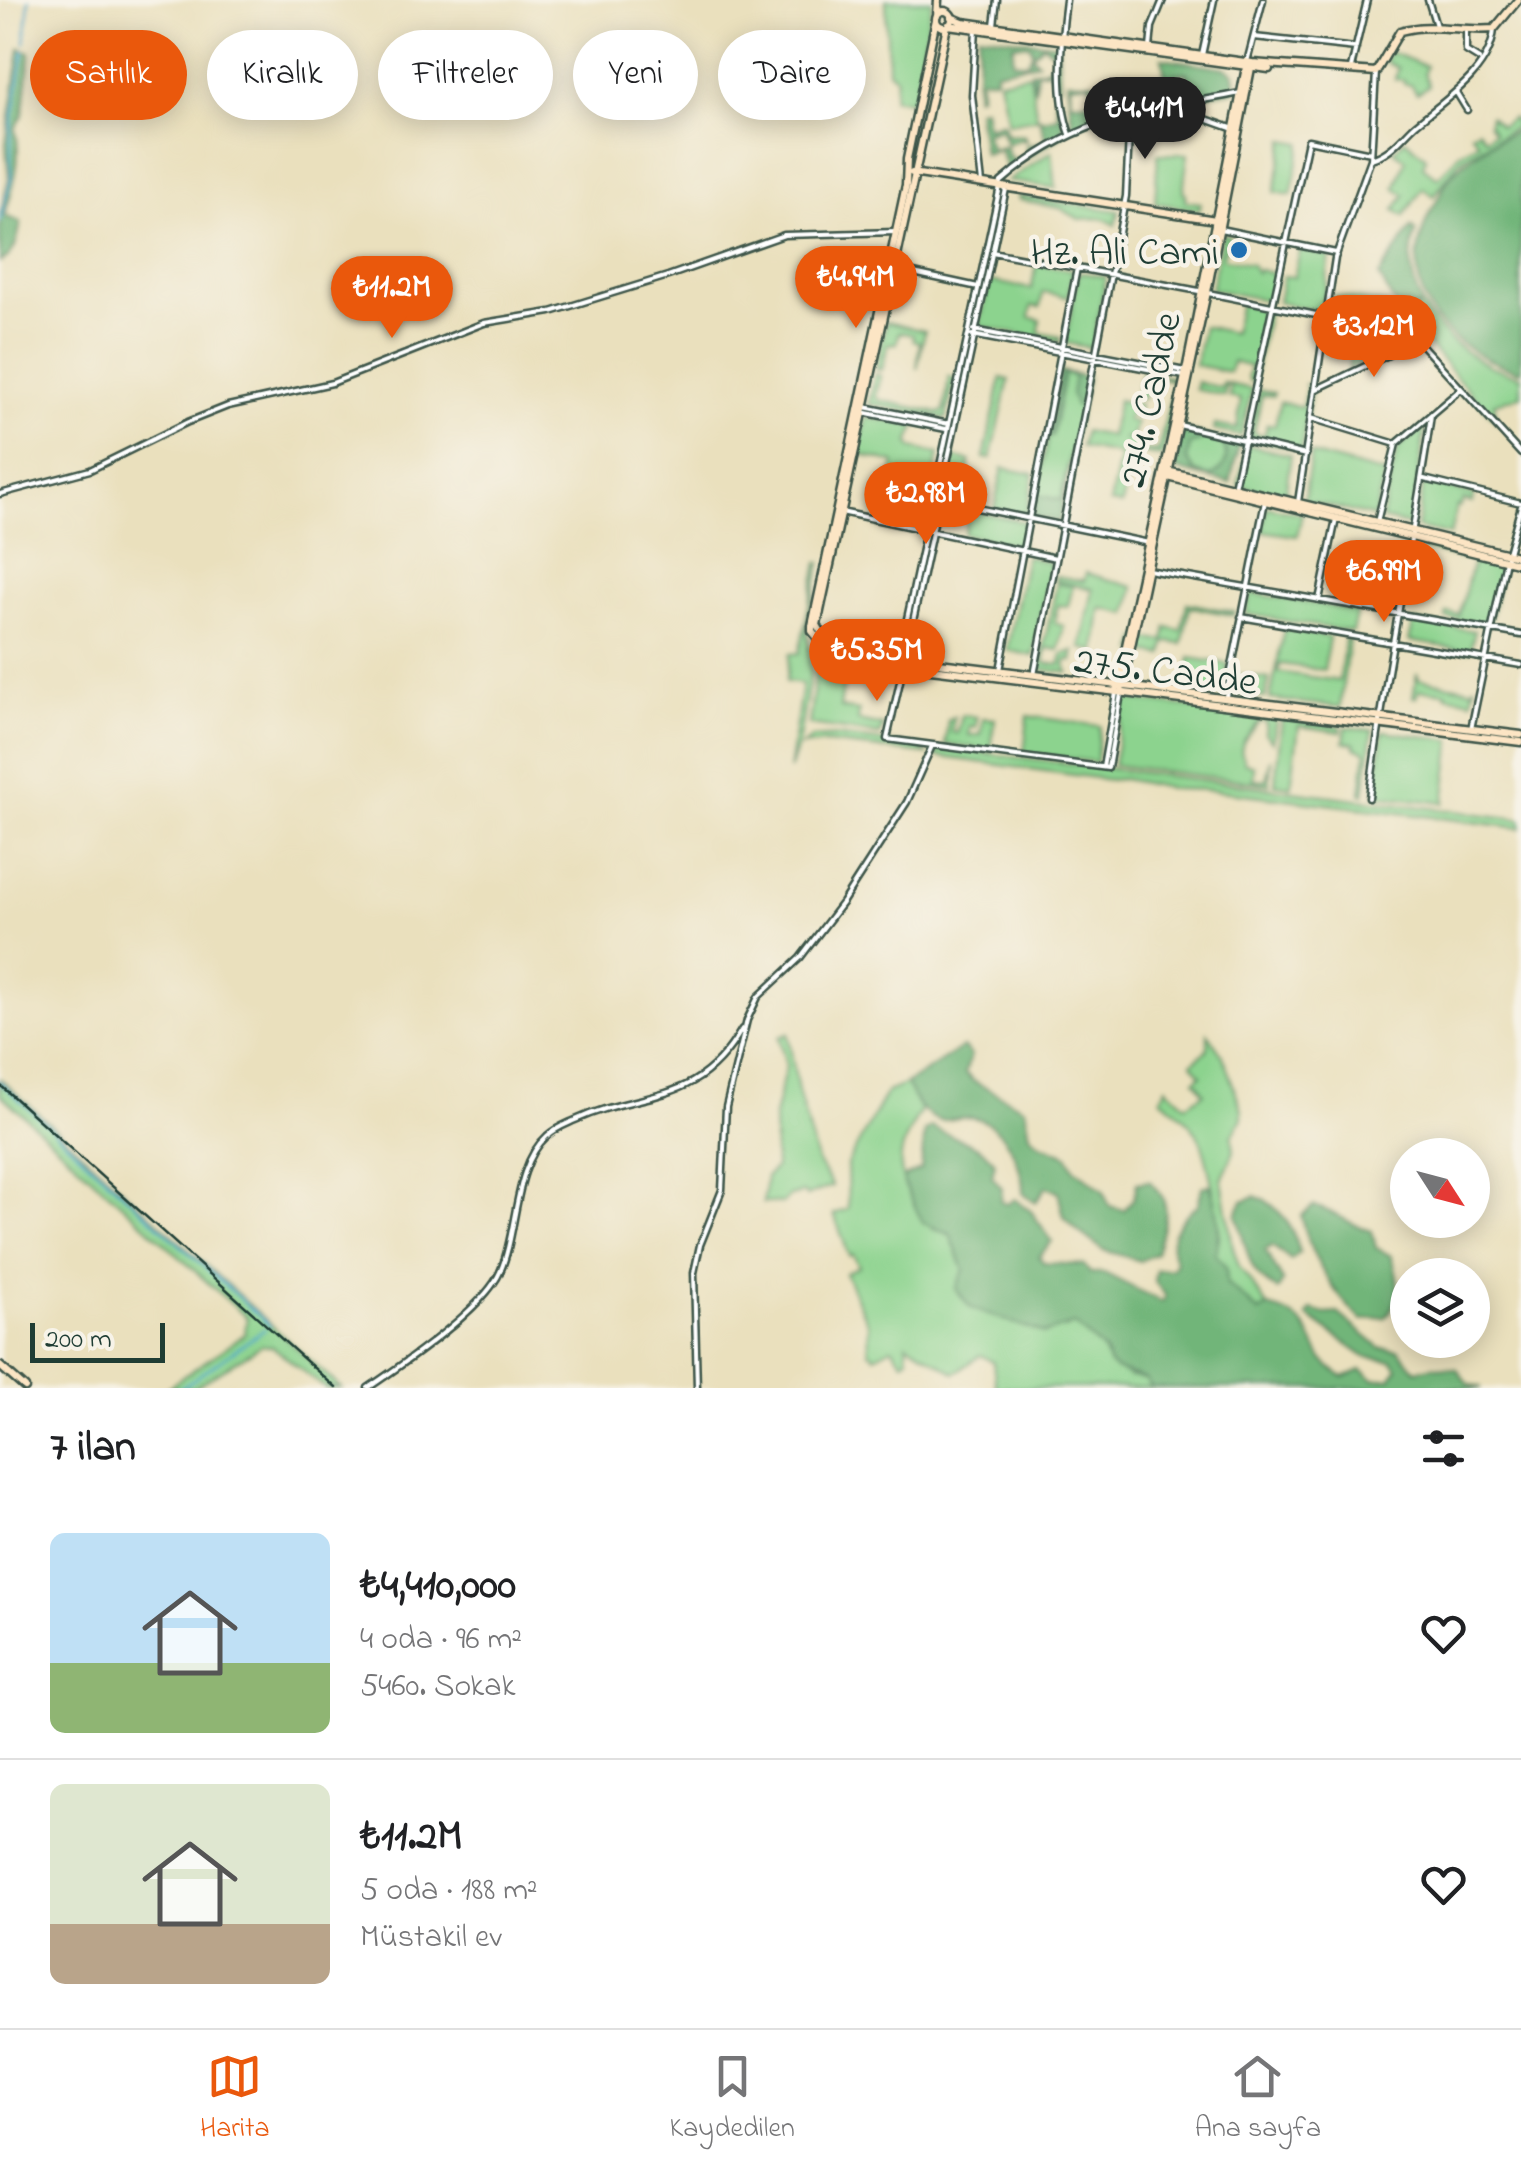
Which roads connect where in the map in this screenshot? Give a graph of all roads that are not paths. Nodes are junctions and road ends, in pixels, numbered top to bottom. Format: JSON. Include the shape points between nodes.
{"nodes":[{"id":1,"x":942,"y":0,"type":"edge"},
{"id":2,"x":998,"y":0,"type":"edge"},
{"id":3,"x":1066,"y":0,"type":"edge"},
{"id":4,"x":1163,"y":0,"type":"edge"},
{"id":5,"x":1214,"y":0,"type":"edge"},
{"id":6,"x":1262,"y":0,"type":"edge"},
{"id":7,"x":1366,"y":0,"type":"edge"},
{"id":8,"x":1428,"y":0,"type":"edge"},
{"id":9,"x":1518,"y":0,"type":"edge"},
{"id":10,"x":936,"y":18,"type":"junction"},
{"id":11,"x":949,"y":20,"type":"junction"},
{"id":12,"x":994,"y":26,"type":"junction"},
{"id":13,"x":1436,"y":26,"type":"junction"},
{"id":14,"x":976,"y":29,"type":"junction"},
{"id":15,"x":1494,"y":29,"type":"junction"},
{"id":16,"x":1466,"y":32,"type":"junction"},
{"id":17,"x":1254,"y":37,"type":"junction"},
{"id":18,"x":1062,"y":38,"type":"junction"},
{"id":19,"x":1356,"y":48,"type":"junction"},
{"id":20,"x":1150,"y":50,"type":"junction"},
{"id":21,"x":1202,"y":55,"type":"junction"},
{"id":22,"x":1480,"y":60,"type":"junction"},
{"id":23,"x":1232,"y":64,"type":"junction"},
{"id":24,"x":1249,"y":65,"type":"junction"},
{"id":25,"x":1351,"y":71,"type":"junction"},
{"id":26,"x":1376,"y":72,"type":"junction"},
{"id":27,"x":1242,"y":89,"type":"junction"},
{"id":28,"x":1456,"y":92,"type":"junction"},
{"id":29,"x":1168,"y":106,"type":"junction"},
{"id":30,"x":1467,"y":110,"type":"dead end"},
{"id":31,"x":1130,"y":114,"type":"junction"},
{"id":32,"x":1234,"y":129,"type":"junction"},
{"id":33,"x":1070,"y":134,"type":"junction"},
{"id":34,"x":1372,"y":156,"type":"junction"},
{"id":35,"x":910,"y":173,"type":"junction"},
{"id":36,"x":982,"y":184,"type":"junction"},
{"id":37,"x":1003,"y":187,"type":"junction"},
{"id":38,"x":1124,"y":205,"type":"junction"},
{"id":39,"x":1219,"y":223,"type":"junction"},
{"id":40,"x":899,"y":232,"type":"junction"},
{"id":41,"x":1286,"y":243,"type":"junction"},
{"id":42,"x":992,"y":252,"type":"junction"},
{"id":43,"x":1336,"y":254,"type":"junction"},
{"id":44,"x":891,"y":268,"type":"junction"},
{"id":45,"x":1076,"y":268,"type":"junction"},
{"id":46,"x":1111,"y":274,"type":"junction"},
{"id":47,"x":978,"y":287,"type":"junction"},
{"id":48,"x":1205,"y":292,"type":"junction"},
{"id":49,"x":1273,"y":306,"type":"junction"},
{"id":50,"x":1326,"y":317,"type":"junction"},
{"id":51,"x":971,"y":332,"type":"junction"},
{"id":52,"x":1061,"y":349,"type":"junction"},
{"id":53,"x":1095,"y":356,"type":"junction"},
{"id":54,"x":1188,"y":374,"type":"junction"},
{"id":55,"x":1316,"y":389,"type":"junction"},
{"id":56,"x":1461,"y":389,"type":"junction"},
{"id":57,"x":860,"y":409,"type":"junction"},
{"id":58,"x":1430,"y":415,"type":"junction"},
{"id":59,"x":1311,"y":418,"type":"junction"},
{"id":60,"x":1179,"y":425,"type":"junction"},
{"id":61,"x":951,"y":427,"type":"junction"},
{"id":62,"x":1244,"y":441,"type":"junction"},
{"id":63,"x":1396,"y":444,"type":"junction"},
{"id":64,"x":1521,"y":454,"type":"edge"},
{"id":65,"x":1306,"y":455,"type":"junction"},
{"id":66,"x":1166,"y":474,"type":"junction"},
{"id":67,"x":1422,"y":478,"type":"junction"},
{"id":68,"x":1234,"y":487,"type":"junction"},
{"id":69,"x":0,"y":494,"type":"edge"},
{"id":70,"x":938,"y":500,"type":"junction"},
{"id":71,"x":1265,"y":501,"type":"junction"},
{"id":72,"x":1521,"y":504,"type":"edge"},
{"id":73,"x":1297,"y":506,"type":"junction"},
{"id":74,"x":839,"y":511,"type":"junction"},
{"id":75,"x":1336,"y":518,"type":"junction"},
{"id":76,"x":1029,"y":519,"type":"junction"},
{"id":77,"x":1377,"y":522,"type":"junction"},
{"id":78,"x":1062,"y":526,"type":"junction"},
{"id":79,"x":929,"y":530,"type":"junction"},
{"id":80,"x":1414,"y":534,"type":"junction"},
{"id":81,"x":1151,"y":544,"type":"junction"},
{"id":82,"x":1023,"y":550,"type":"junction"},
{"id":83,"x":1507,"y":557,"type":"junction"},
{"id":84,"x":1056,"y":558,"type":"junction"},
{"id":85,"x":1521,"y":560,"type":"edge"},
{"id":86,"x":1148,"y":570,"type":"junction"},
{"id":87,"x":1247,"y":588,"type":"junction"},
{"id":88,"x":1319,"y":600,"type":"junction"},
{"id":89,"x":1398,"y":614,"type":"junction"},
{"id":90,"x":1241,"y":617,"type":"junction"},
{"id":91,"x":1492,"y":630,"type":"junction"},
{"id":92,"x":1521,"y":635,"type":"edge"},
{"id":93,"x":1392,"y":643,"type":"junction"},
{"id":94,"x":1486,"y":659,"type":"junction"},
{"id":95,"x":901,"y":662,"type":"junction"},
{"id":96,"x":1521,"y":665,"type":"edge"},
{"id":97,"x":1000,"y":670,"type":"junction"},
{"id":98,"x":1033,"y":678,"type":"junction"},
{"id":99,"x":1120,"y":690,"type":"junction"},
{"id":100,"x":1225,"y":702,"type":"junction"},
{"id":101,"x":1379,"y":721,"type":"junction"},
{"id":102,"x":1471,"y":729,"type":"junction"},
{"id":103,"x":1521,"y":739,"type":"edge"},
{"id":104,"x":932,"y":745,"type":"junction"},
{"id":105,"x":1370,"y":798,"type":"dead end"},
{"id":106,"x":747,"y":1020,"type":"junction"},
{"id":107,"x":0,"y":1366,"type":"edge"},
{"id":108,"x":25,"y":1388,"type":"edge"},
{"id":109,"x":368,"y":1388,"type":"edge"},
{"id":110,"x":697,"y":1388,"type":"edge"}],
"edges":[{"from":1,"to":10,"type":"street"},
{"from":1,"to":11,"type":"street"},
{"from":2,"to":12,"type":"street"},
{"from":3,"to":18,"type":"street"},
{"from":4,"to":20,"type":"street"},
{"from":5,"to":21,"type":"street"},
{"from":6,"to":17,"type":"street","name":"274. Cadde"},
{"from":7,"to":19,"type":"street"},
{"from":8,"to":13,"type":"street"},
{"from":9,"to":15,"type":"street"},
{"from":10,"to":11,"type":"street","via":[[942,12]]},
{"from":10,"to":11,"type":"street","via":[[940,26]]},
{"from":10,"to":35,"type":"street"},
{"from":11,"to":12,"type":"street"},
{"from":11,"to":14,"type":"street"},
{"from":11,"to":35,"type":"street"},
{"from":12,"to":18,"type":"street"},
{"from":13,"to":16,"type":"street"},
{"from":13,"to":26,"type":"street","via":[[1399,32]]},
{"from":14,"to":18,"type":"street"},
{"from":14,"to":36,"type":"street","via":[[972,95]]},
{"from":15,"to":16,"type":"street"},
{"from":15,"to":22,"type":"street"},
{"from":16,"to":22,"type":"street","via":[[1466,52]]},
{"from":17,"to":19,"type":"street"},
{"from":17,"to":24,"type":"street","name":"274. Cadde"},
{"from":18,"to":20,"type":"street"},
{"from":18,"to":33,"type":"street"},
{"from":19,"to":25,"type":"street"},
{"from":20,"to":21,"type":"street"},
{"from":20,"to":23,"type":"street"},
{"from":21,"to":24,"type":"street"},
{"from":22,"to":28,"type":"street"},
{"from":23,"to":24,"type":"street"},
{"from":23,"to":27,"type":"street"},
{"from":24,"to":25,"type":"street"},
{"from":24,"to":27,"type":"street","name":"274. Cadde"},
{"from":24,"to":39,"type":"street","name":"274. Cadde"},
{"from":25,"to":26,"type":"street"},
{"from":26,"to":34,"type":"street"},
{"from":27,"to":29,"type":"street"},
{"from":27,"to":32,"type":"street","name":"274. Cadde"},
{"from":28,"to":30,"type":"street"},
{"from":28,"to":34,"type":"street","via":[[1388,152]]},
{"from":29,"to":31,"type":"street"},
{"from":29,"to":32,"type":"street"},
{"from":31,"to":33,"type":"street"},
{"from":31,"to":38,"type":"street"},
{"from":32,"to":39,"type":"street","name":"274. Cadde"},
{"from":33,"to":37,"type":"street","via":[[1002,180]]},
{"from":34,"to":41,"type":"street","via":[[1308,140]]},
{"from":34,"to":43,"type":"street"},
{"from":35,"to":36,"type":"street"},
{"from":35,"to":40,"type":"street"},
{"from":36,"to":37,"type":"street"},
{"from":37,"to":38,"type":"street"},
{"from":37,"to":42,"type":"street"},
{"from":37,"to":47,"type":"street"},
{"from":38,"to":39,"type":"street"},
{"from":38,"to":46,"type":"street"},
{"from":39,"to":41,"type":"street"},
{"from":39,"to":48,"type":"street","name":"274. Cadde"},
{"from":40,"to":44,"type":"street"},
{"from":40,"to":69,"type":"street","via":[[778,237],[551,312],[470,328],[332,384],[228,406],[90,470]]},
{"from":41,"to":43,"type":"street"},
{"from":41,"to":49,"type":"street"},
{"from":42,"to":45,"type":"street"},
{"from":42,"to":51,"type":"street"},
{"from":43,"to":50,"type":"street"},
{"from":44,"to":47,"type":"street"},
{"from":44,"to":57,"type":"street"},
{"from":45,"to":46,"type":"street"},
{"from":45,"to":52,"type":"street"},
{"from":46,"to":48,"type":"street"},
{"from":46,"to":53,"type":"street"},
{"from":47,"to":51,"type":"street"},
{"from":48,"to":49,"type":"street"},
{"from":48,"to":54,"type":"street","name":"274. Cadde"},
{"from":49,"to":50,"type":"street"},
{"from":49,"to":62,"type":"street"},
{"from":50,"to":55,"type":"street"},
{"from":51,"to":52,"type":"street"},
{"from":51,"to":61,"type":"street"},
{"from":52,"to":53,"type":"street"},
{"from":52,"to":76,"type":"street"},
{"from":53,"to":54,"type":"street"},
{"from":53,"to":78,"type":"street"},
{"from":54,"to":60,"type":"street"},
{"from":54,"to":66,"type":"street","name":"274. Cadde"},
{"from":55,"to":56,"type":"street","via":[[1418,341]]},
{"from":55,"to":59,"type":"street"},
{"from":56,"to":58,"type":"street"},
{"from":56,"to":64,"type":"street"},
{"from":57,"to":61,"type":"street"},
{"from":57,"to":74,"type":"street"},
{"from":58,"to":63,"type":"street"},
{"from":58,"to":67,"type":"street"},
{"from":59,"to":63,"type":"street"},
{"from":59,"to":65,"type":"street"},
{"from":60,"to":62,"type":"street"},
{"from":60,"to":66,"type":"street"},
{"from":61,"to":70,"type":"street"},
{"from":61,"to":79,"type":"street"},
{"from":62,"to":65,"type":"street"},
{"from":62,"to":68,"type":"street"},
{"from":63,"to":77,"type":"street"},
{"from":65,"to":73,"type":"street"},
{"from":66,"to":68,"type":"street"},
{"from":66,"to":71,"type":"street"},
{"from":66,"to":81,"type":"street","name":"274. Cadde"},
{"from":67,"to":72,"type":"street"},
{"from":67,"to":80,"type":"street"},
{"from":68,"to":73,"type":"street"},
{"from":70,"to":76,"type":"street"},
{"from":70,"to":79,"type":"street"},
{"from":71,"to":73,"type":"street"},
{"from":71,"to":87,"type":"street"},
{"from":72,"to":83,"type":"street"},
{"from":73,"to":75,"type":"street"},
{"from":73,"to":77,"type":"street"},
{"from":74,"to":79,"type":"street"},
{"from":74,"to":95,"type":"street","name":"275. Cadde","via":[[812,626],[833,651]]},
{"from":75,"to":80,"type":"street"},
{"from":75,"to":88,"type":"street"},
{"from":76,"to":78,"type":"street"},
{"from":76,"to":82,"type":"street"},
{"from":77,"to":80,"type":"street"},
{"from":78,"to":81,"type":"street"},
{"from":78,"to":84,"type":"street"},
{"from":79,"to":82,"type":"street"},
{"from":79,"to":95,"type":"street"},
{"from":80,"to":83,"type":"street"},
{"from":80,"to":89,"type":"street"},
{"from":81,"to":86,"type":"street","name":"274. Cadde"},
{"from":81,"to":99,"type":"street","name":"274. Cadde"},
{"from":82,"to":84,"type":"street"},
{"from":82,"to":97,"type":"street"},
{"from":83,"to":85,"type":"street"},
{"from":83,"to":91,"type":"street"},
{"from":84,"to":98,"type":"street"},
{"from":86,"to":87,"type":"street"},
{"from":86,"to":99,"type":"street","name":"274. Cadde"},
{"from":87,"to":88,"type":"street"},
{"from":87,"to":90,"type":"street"},
{"from":88,"to":89,"type":"street"},
{"from":89,"to":91,"type":"street"},
{"from":89,"to":93,"type":"street"},
{"from":90,"to":93,"type":"street"},
{"from":90,"to":100,"type":"street"},
{"from":91,"to":92,"type":"street"},
{"from":91,"to":94,"type":"street"},
{"from":93,"to":94,"type":"street"},
{"from":93,"to":101,"type":"street"},
{"from":94,"to":96,"type":"street"},
{"from":94,"to":102,"type":"street"},
{"from":95,"to":97,"type":"street","name":"275. Cadde"},
{"from":95,"to":98,"type":"street","name":"275. Cadde"},
{"from":95,"to":104,"type":"street","via":[[887,739]]},
{"from":97,"to":98,"type":"street","name":"275. Cadde"},
{"from":98,"to":99,"type":"street","name":"275. Cadde"},
{"from":99,"to":100,"type":"street","name":"275. Cadde"},
{"from":99,"to":104,"type":"street","name":"274. Cadde","via":[[1105,767]]},
{"from":100,"to":101,"type":"street","name":"275. Cadde"},
{"from":101,"to":102,"type":"street","name":"275. Cadde"},
{"from":101,"to":103,"type":"street","name":"275. Cadde"},
{"from":101,"to":105,"type":"street"},
{"from":102,"to":103,"type":"street","name":"275. Cadde"},
{"from":104,"to":106,"type":"street","via":[[907,802],[842,903],[800,958],[758,997]]},
{"from":106,"to":109,"type":"street","via":[[724,1056],[692,1082],[592,1113],[546,1137],[532,1157],[495,1281]]},
{"from":106,"to":110,"type":"street","via":[[729,1087],[722,1190],[694,1273]]},
{"from":107,"to":108,"type":"street"}]}
